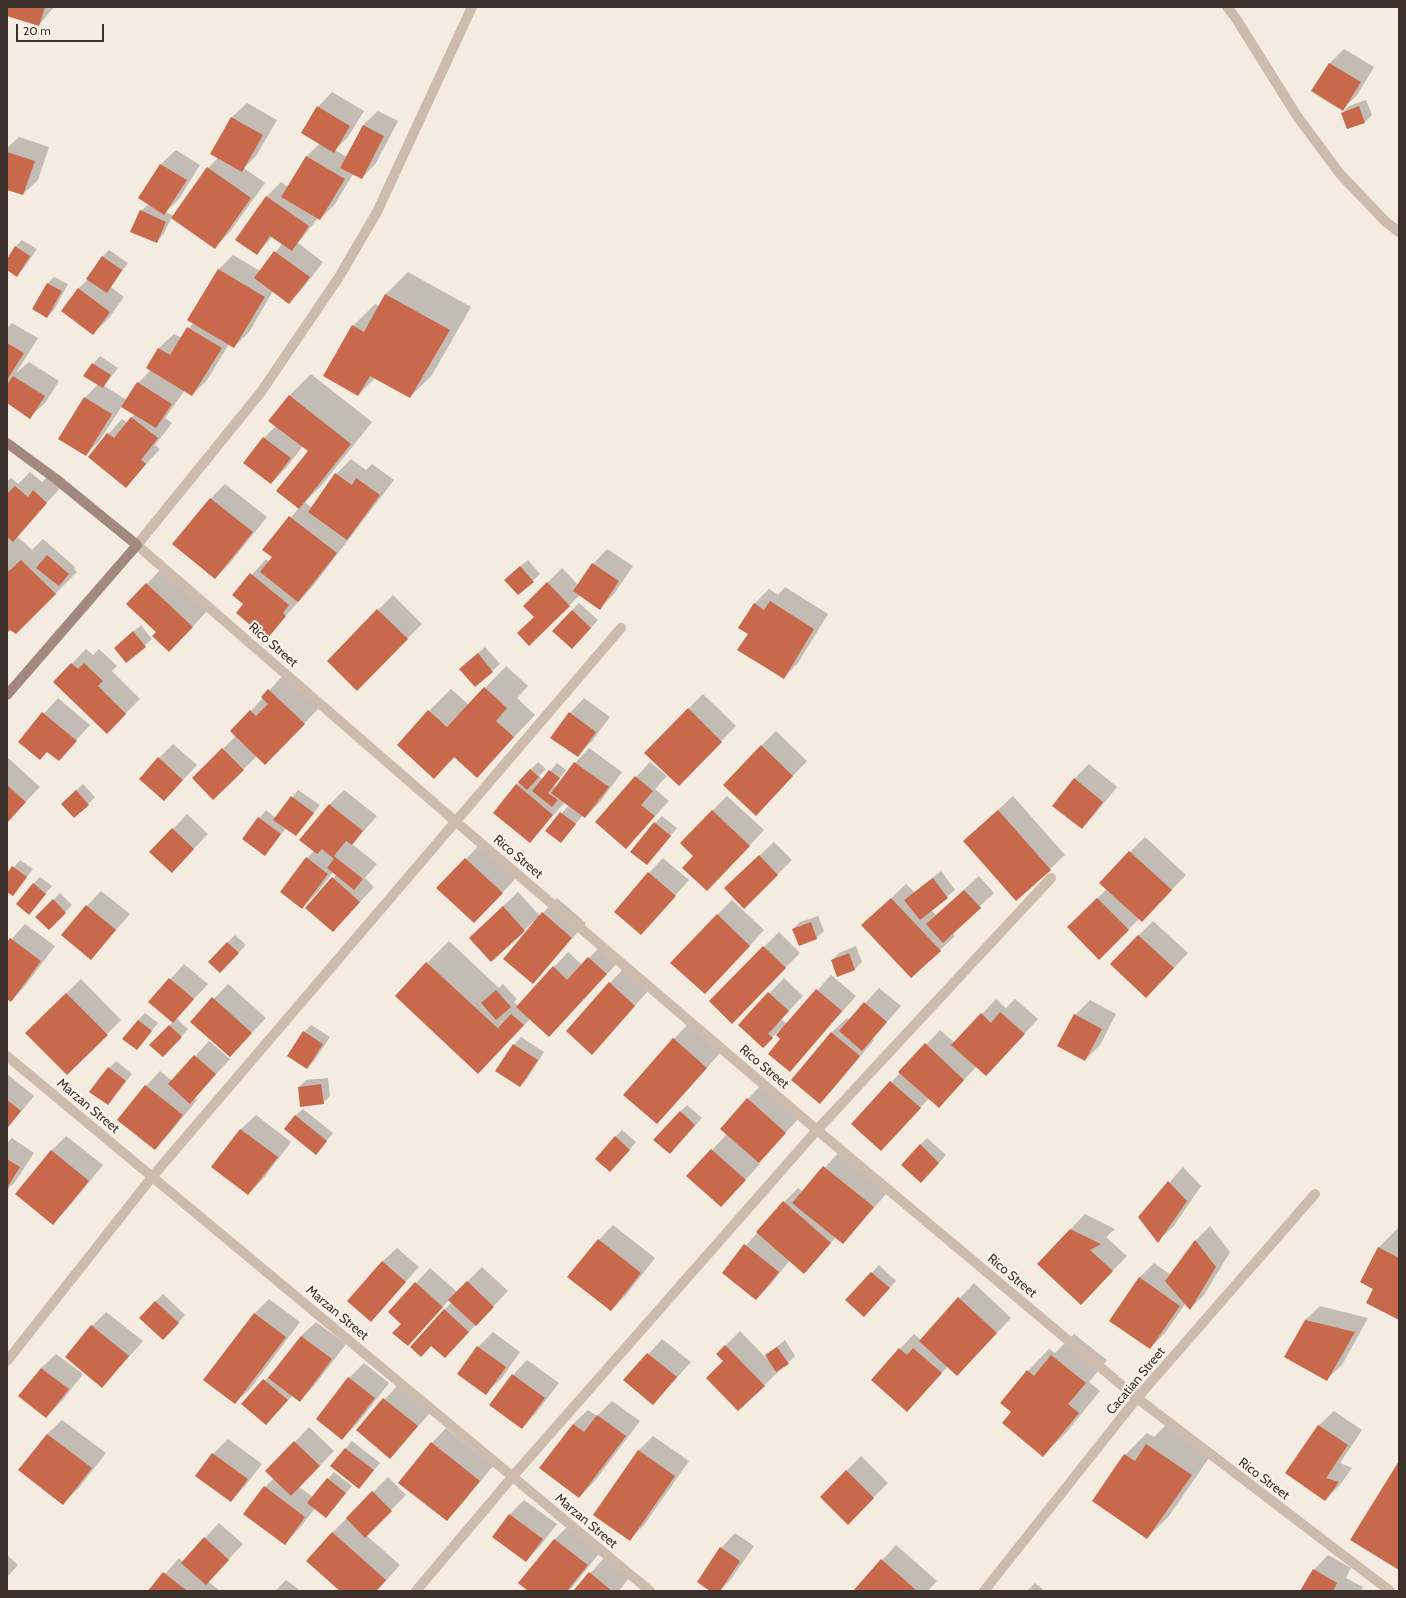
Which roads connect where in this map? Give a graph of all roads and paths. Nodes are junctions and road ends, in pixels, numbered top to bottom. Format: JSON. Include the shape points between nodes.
{"nodes":[{"id":1,"x":472,"y":7,"type":"edge"},
{"id":2,"x":1227,"y":7,"type":"edge"},
{"id":3,"x":1399,"y":232,"type":"edge"},
{"id":4,"x":7,"y":443,"type":"edge"},
{"id":5,"x":137,"y":545,"type":"junction"},
{"id":6,"x":621,"y":628,"type":"dead end"},
{"id":7,"x":7,"y":695,"type":"edge"},
{"id":8,"x":455,"y":821,"type":"junction"},
{"id":9,"x":1051,"y":878,"type":"dead end"},
{"id":10,"x":7,"y":1056,"type":"edge"},
{"id":11,"x":818,"y":1130,"type":"junction"},
{"id":12,"x":152,"y":1177,"type":"junction"},
{"id":13,"x":1315,"y":1194,"type":"dead end"},
{"id":14,"x":7,"y":1361,"type":"edge"},
{"id":15,"x":1137,"y":1398,"type":"junction"},
{"id":16,"x":513,"y":1476,"type":"junction"},
{"id":17,"x":416,"y":1591,"type":"edge"},
{"id":18,"x":650,"y":1591,"type":"edge"},
{"id":19,"x":984,"y":1591,"type":"edge"},
{"id":20,"x":1390,"y":1591,"type":"edge"}],
"edges":[{"from":1,"to":5,"type":"street","via":[[377,212],[339,277],[260,392]]},
{"from":2,"to":3,"type":"street","via":[[1297,116],[1340,174]]},
{"from":4,"to":5,"type":"main road"},
{"from":5,"to":7,"type":"main road"},
{"from":5,"to":8,"type":"street","name":"Rico Street"},
{"from":6,"to":8,"type":"street"},
{"from":8,"to":11,"type":"street","name":"Rico Street"},
{"from":8,"to":12,"type":"street"},
{"from":9,"to":11,"type":"street"},
{"from":10,"to":12,"type":"street","name":"Marzan Street"},
{"from":11,"to":15,"type":"street","name":"Rico Street"},
{"from":11,"to":16,"type":"street"},
{"from":12,"to":14,"type":"street"},
{"from":12,"to":16,"type":"street","name":"Marzan Street"},
{"from":13,"to":15,"type":"street","name":"Cacatian Street"},
{"from":15,"to":19,"type":"street","name":"Cacatian Street"},
{"from":15,"to":20,"type":"street","name":"Rico Street"},
{"from":16,"to":17,"type":"street"},
{"from":16,"to":18,"type":"street","name":"Marzan Street"}]}
